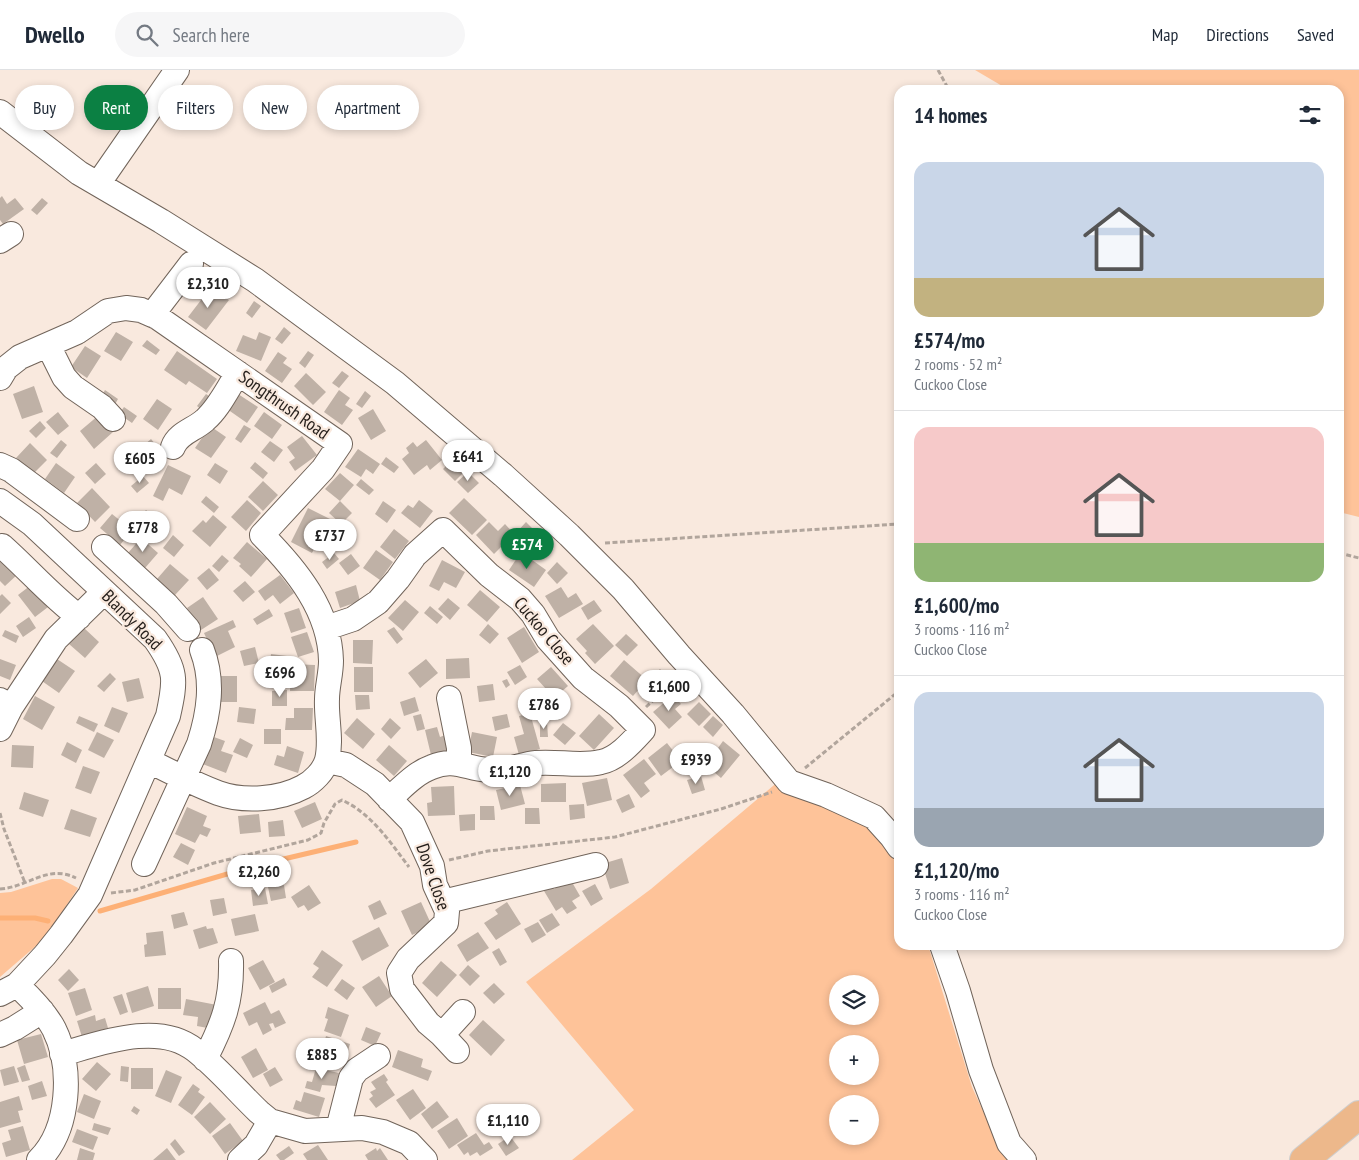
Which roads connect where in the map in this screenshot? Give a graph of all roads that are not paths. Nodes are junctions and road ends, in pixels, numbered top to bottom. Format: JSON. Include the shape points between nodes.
{"nodes":[{"id":1,"x":177,"y":70,"type":"edge"},
{"id":2,"x":0,"y":112,"type":"edge"},
{"id":3,"x":98,"y":184,"type":"junction"},
{"id":4,"x":191,"y":264,"type":"dead end"},
{"id":5,"x":152,"y":315,"type":"junction"},
{"id":6,"x":48,"y":345,"type":"junction"},
{"id":7,"x":238,"y":373,"type":"junction"},
{"id":8,"x":0,"y":378,"type":"edge"},
{"id":9,"x":113,"y":419,"type":"dead end"},
{"id":10,"x":173,"y":448,"type":"dead end"},
{"id":11,"x":0,"y":465,"type":"edge"},
{"id":12,"x":0,"y":501,"type":"edge"},
{"id":13,"x":77,"y":519,"type":"dead end"},
{"id":14,"x":2,"y":546,"type":"dead end"},
{"id":15,"x":104,"y":547,"type":"dead end"},
{"id":16,"x":149,"y":588,"type":"junction"},
{"id":17,"x":104,"y":592,"type":"junction"},
{"id":18,"x":126,"y":612,"type":"junction"},
{"id":19,"x":79,"y":617,"type":"junction"},
{"id":20,"x":326,"y":628,"type":"junction"},
{"id":21,"x":188,"y":629,"type":"dead end"},
{"id":22,"x":202,"y":650,"type":"dead end"},
{"id":23,"x":449,"y":698,"type":"dead end"},
{"id":24,"x":5,"y":704,"type":"edge"},
{"id":25,"x":0,"y":729,"type":"edge"},
{"id":26,"x":148,"y":761,"type":"junction"},
{"id":27,"x":327,"y":761,"type":"junction"},
{"id":28,"x":459,"y":764,"type":"junction"},
{"id":29,"x":183,"y":777,"type":"junction"},
{"id":30,"x":389,"y":799,"type":"junction"},
{"id":31,"x":119,"y":831,"type":"junction"},
{"id":32,"x":894,"y":840,"type":"edge"},
{"id":33,"x":596,"y":865,"type":"dead end"},
{"id":34,"x":443,"y":902,"type":"junction"},
{"id":35,"x":944,"y":950,"type":"edge"},
{"id":36,"x":231,"y":961,"type":"dead end"},
{"id":37,"x":8,"y":990,"type":"edge"},
{"id":38,"x":42,"y":1010,"type":"junction"},
{"id":39,"x":463,"y":1012,"type":"dead end"},
{"id":40,"x":0,"y":1035,"type":"edge"},
{"id":41,"x":62,"y":1054,"type":"junction"},
{"id":42,"x":378,"y":1056,"type":"dead end"},
{"id":43,"x":205,"y":1059,"type":"junction"},
{"id":44,"x":1359,"y":1115,"type":"edge"},
{"id":45,"x":270,"y":1121,"type":"junction"},
{"id":46,"x":338,"y":1129,"type":"junction"},
{"id":47,"x":40,"y":1160,"type":"edge"},
{"id":48,"x":240,"y":1160,"type":"edge"},
{"id":49,"x":425,"y":1160,"type":"edge"},
{"id":50,"x":1024,"y":1160,"type":"edge"},
{"id":51,"x":1304,"y":1160,"type":"edge"}],
"edges":[{"from":1,"to":3,"type":"street"},
{"from":2,"to":3,"type":"street"},
{"from":3,"to":32,"type":"street","via":[[255,280],[395,383],[503,475],[623,589],[789,782],[874,817]]},
{"from":4,"to":5,"type":"street"},
{"from":5,"to":6,"type":"street","name":"Songthrush Road","via":[[126,308],[108,310],[77,332]]},
{"from":5,"to":7,"type":"street","name":"Songthrush Road"},
{"from":6,"to":8,"type":"street","name":"Songthrush Road","via":[[20,357],[6,368]]},
{"from":6,"to":9,"type":"street","via":[[64,377]]},
{"from":7,"to":10,"type":"street","via":[[211,414],[175,441]]},
{"from":7,"to":20,"type":"street","name":"Songthrush Road","via":[[340,444],[323,469],[262,535],[310,591]]},
{"from":11,"to":13,"type":"street"},
{"from":12,"to":17,"type":"street","name":"Blandy Road","via":[[32,524]]},
{"from":14,"to":19,"type":"street"},
{"from":15,"to":16,"type":"street"},
{"from":16,"to":18,"type":"street"},
{"from":16,"to":21,"type":"street"},
{"from":17,"to":18,"type":"street","name":"Blandy Road"},
{"from":17,"to":19,"type":"street"},
{"from":18,"to":26,"type":"street","name":"Blandy Road","via":[[155,639],[174,673],[174,693],[168,716]]},
{"from":19,"to":24,"type":"street","via":[[56,639]]},
{"from":20,"to":27,"type":"street","name":"Songthrush Road","via":[[331,662],[327,699]]},
{"from":20,"to":28,"type":"street","name":"Cuckoo Close","via":[[353,619],[378,602],[416,555],[443,530],[489,575],[520,599],[548,639],[583,678],[643,730],[629,745],[603,762],[535,763],[506,770]]},
{"from":22,"to":29,"type":"street","via":[[208,676],[208,705],[199,744]]},
{"from":23,"to":28,"type":"street"},
{"from":24,"to":25,"type":"street"},
{"from":26,"to":29,"type":"street"},
{"from":26,"to":31,"type":"street","name":"Blandy Road"},
{"from":27,"to":29,"type":"street","via":[[308,785],[280,796],[238,797],[219,793]]},
{"from":27,"to":30,"type":"street","name":"Dove Close","via":[[346,765],[375,784]]},
{"from":28,"to":30,"type":"street","via":[[451,762],[431,767]]},
{"from":29,"to":31,"type":"street","via":[[149,854]]},
{"from":30,"to":34,"type":"street","name":"Dove Close","via":[[412,822],[432,866],[435,885]]},
{"from":31,"to":37,"type":"street","name":"Blandy Road","via":[[94,888],[61,935]]},
{"from":33,"to":34,"type":"street"},
{"from":34,"to":39,"type":"street","name":"Dove Close","via":[[447,911],[446,923],[408,959],[399,973],[402,989],[428,1023],[450,1043]]},
{"from":35,"to":50,"type":"street","via":[[981,1070],[1009,1143]]},
{"from":36,"to":43,"type":"street","via":[[228,1003],[220,1031]]},
{"from":37,"to":38,"type":"street"},
{"from":38,"to":40,"type":"street"},
{"from":38,"to":41,"type":"street","via":[[54,1030]]},
{"from":41,"to":43,"type":"street","via":[[114,1040],[157,1036],[178,1040]]},
{"from":41,"to":47,"type":"street","via":[[66,1086],[61,1125],[55,1141]]},
{"from":42,"to":46,"type":"street","via":[[350,1078]]},
{"from":43,"to":45,"type":"street"},
{"from":44,"to":51,"type":"main road"},
{"from":45,"to":46,"type":"street","via":[[305,1131]]},
{"from":45,"to":48,"type":"street","via":[[256,1145]]},
{"from":46,"to":49,"type":"street","via":[[370,1129],[395,1136],[409,1143]]}]}
